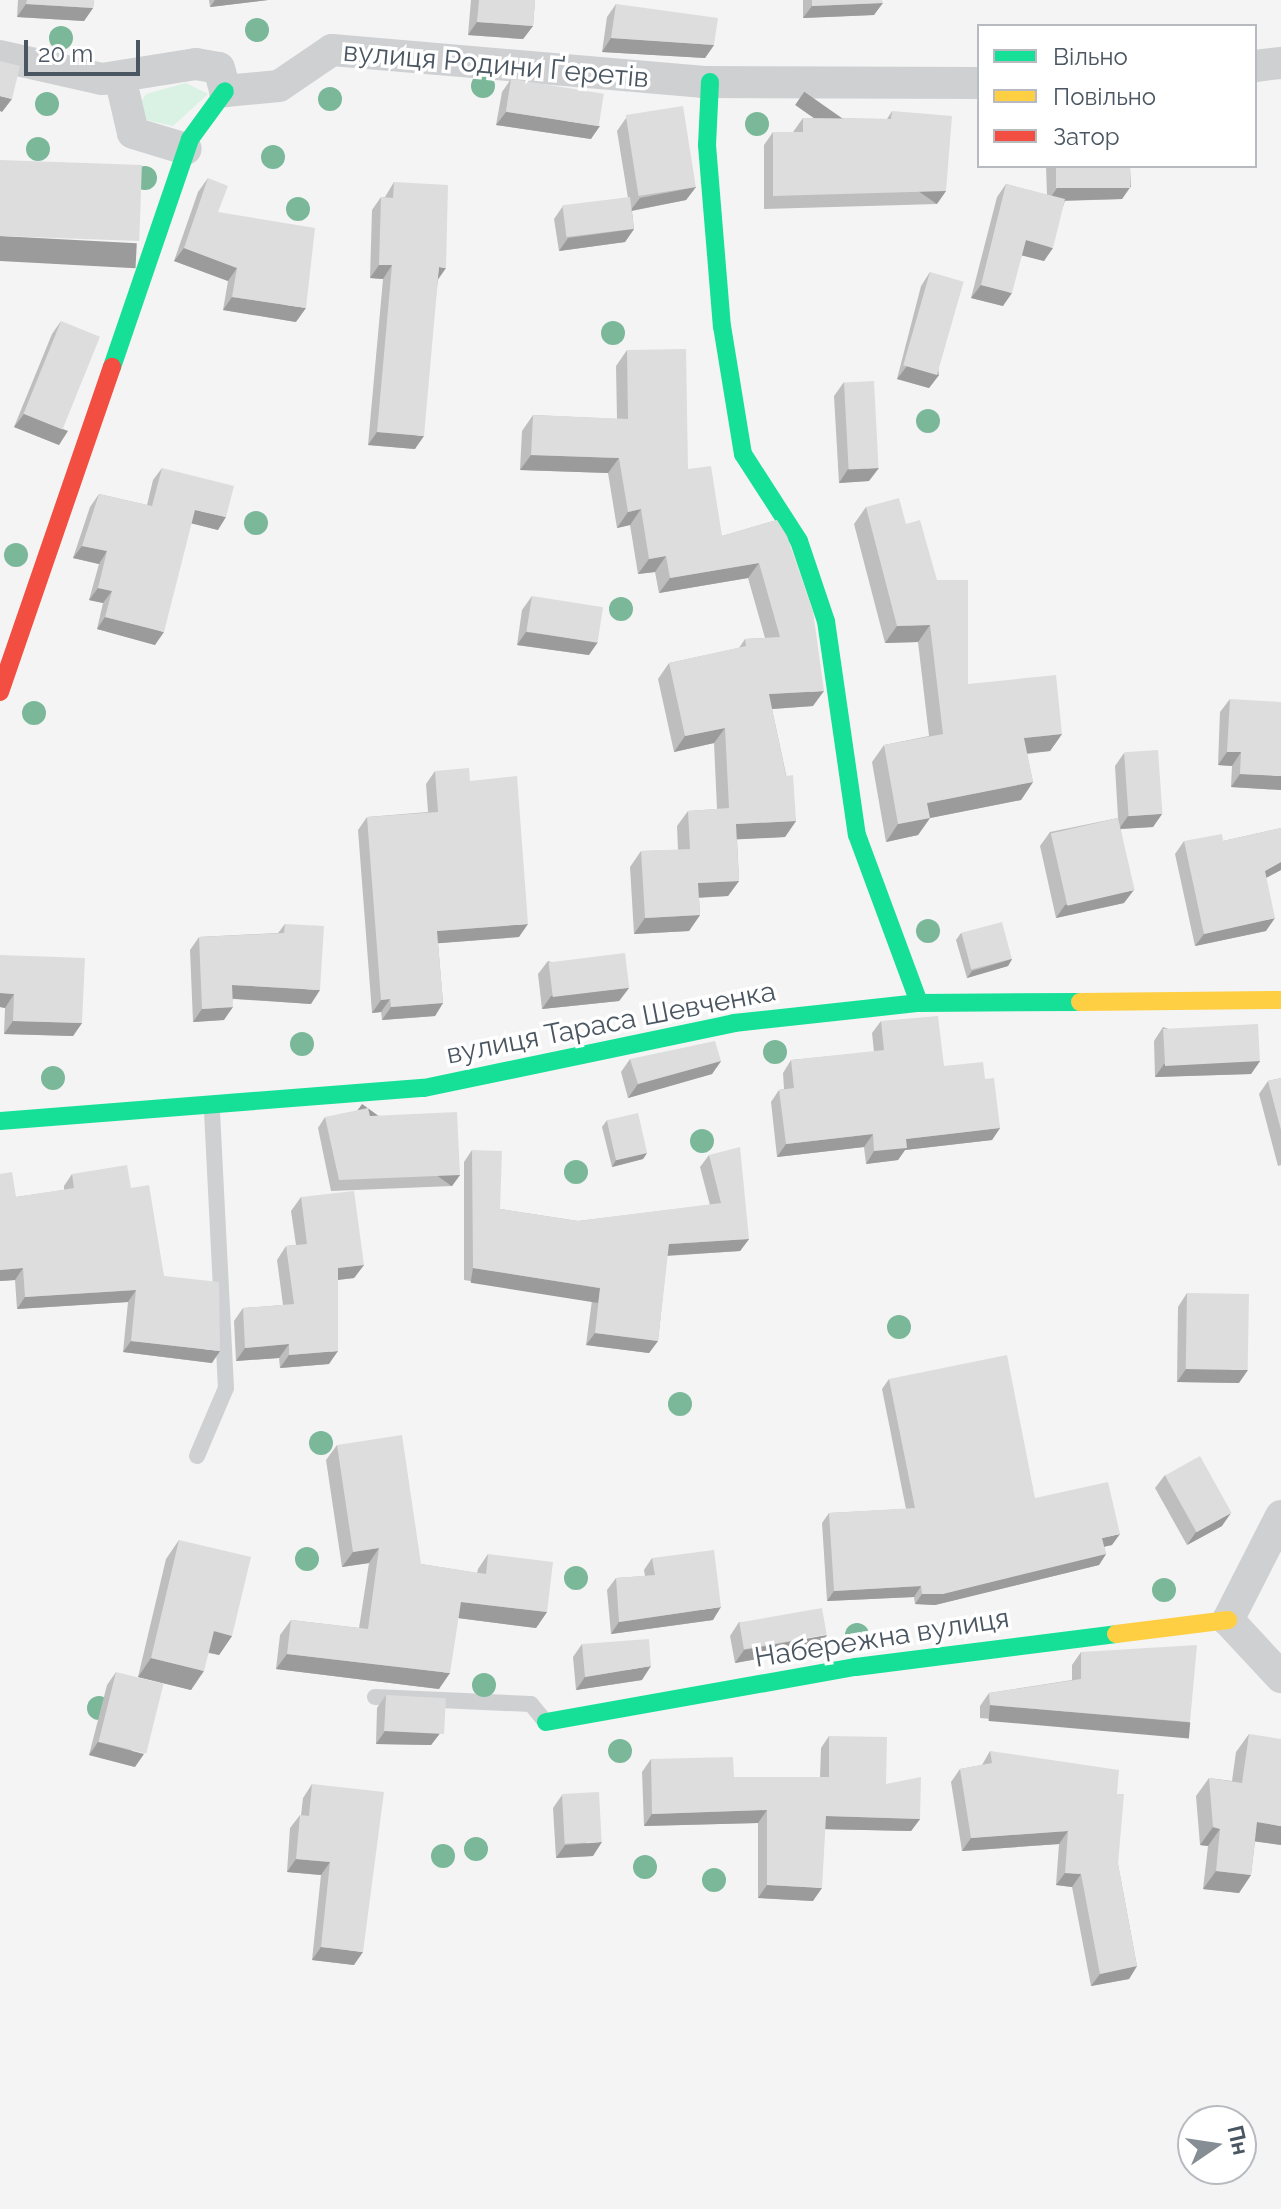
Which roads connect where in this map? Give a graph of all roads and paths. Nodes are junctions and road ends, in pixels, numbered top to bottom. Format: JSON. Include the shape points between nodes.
{"nodes":[{"id":1,"x":0,"y":56,"type":"edge"},
{"id":2,"x":1281,"y":63,"type":"edge"},
{"id":3,"x":1257,"y":66,"type":"edge"},
{"id":4,"x":120,"y":77,"type":"junction"},
{"id":5,"x":710,"y":82,"type":"junction"},
{"id":6,"x":977,"y":83,"type":"edge"},
{"id":7,"x":225,"y":91,"type":"junction"},
{"id":8,"x":186,"y":149,"type":"junction"},
{"id":9,"x":0,"y":692,"type":"edge"},
{"id":10,"x":1281,"y":1000,"type":"edge"},
{"id":11,"x":919,"y":1003,"type":"junction"},
{"id":12,"x":212,"y":1108,"type":"junction"},
{"id":13,"x":0,"y":1121,"type":"edge"},
{"id":14,"x":197,"y":1456,"type":"dead end"},
{"id":15,"x":1281,"y":1516,"type":"edge"},
{"id":16,"x":1228,"y":1620,"type":"junction"},
{"id":17,"x":1281,"y":1677,"type":"edge"},
{"id":18,"x":375,"y":1697,"type":"dead end"},
{"id":19,"x":546,"y":1722,"type":"joint"}],
"edges":[{"from":1,"to":4,"type":"street","via":[[53,74]]},
{"from":2,"to":3,"type":"street"},
{"from":4,"to":7,"type":"street","via":[[196,64],[219,68]]},
{"from":4,"to":8,"type":"street","via":[[133,133]]},
{"from":5,"to":6,"type":"street","name":"вулиця Родини Ґеретів"},
{"from":5,"to":7,"type":"street","name":"вулиця Родини Ґеретів","via":[[332,50],[279,86]]},
{"from":5,"to":11,"type":"street","via":[[707,145],[722,326],[743,454],[799,541],[826,621],[857,835]]},
{"from":7,"to":8,"type":"street"},
{"from":8,"to":9,"type":"street"},
{"from":10,"to":11,"type":"street","name":"вулиця Тараса Шевченка"},
{"from":11,"to":12,"type":"street","name":"вулиця Тараса Шевченка","via":[[734,1023],[424,1088]]},
{"from":12,"to":13,"type":"street","name":"вулиця Тараса Шевченка"},
{"from":12,"to":14,"type":"lane","via":[[226,1388]]},
{"from":15,"to":16,"type":"street"},
{"from":16,"to":17,"type":"street"},
{"from":16,"to":19,"type":"street","name":"Набережна вулиця","via":[[856,1667]]},
{"from":18,"to":19,"type":"lane","via":[[531,1704]]}]}
